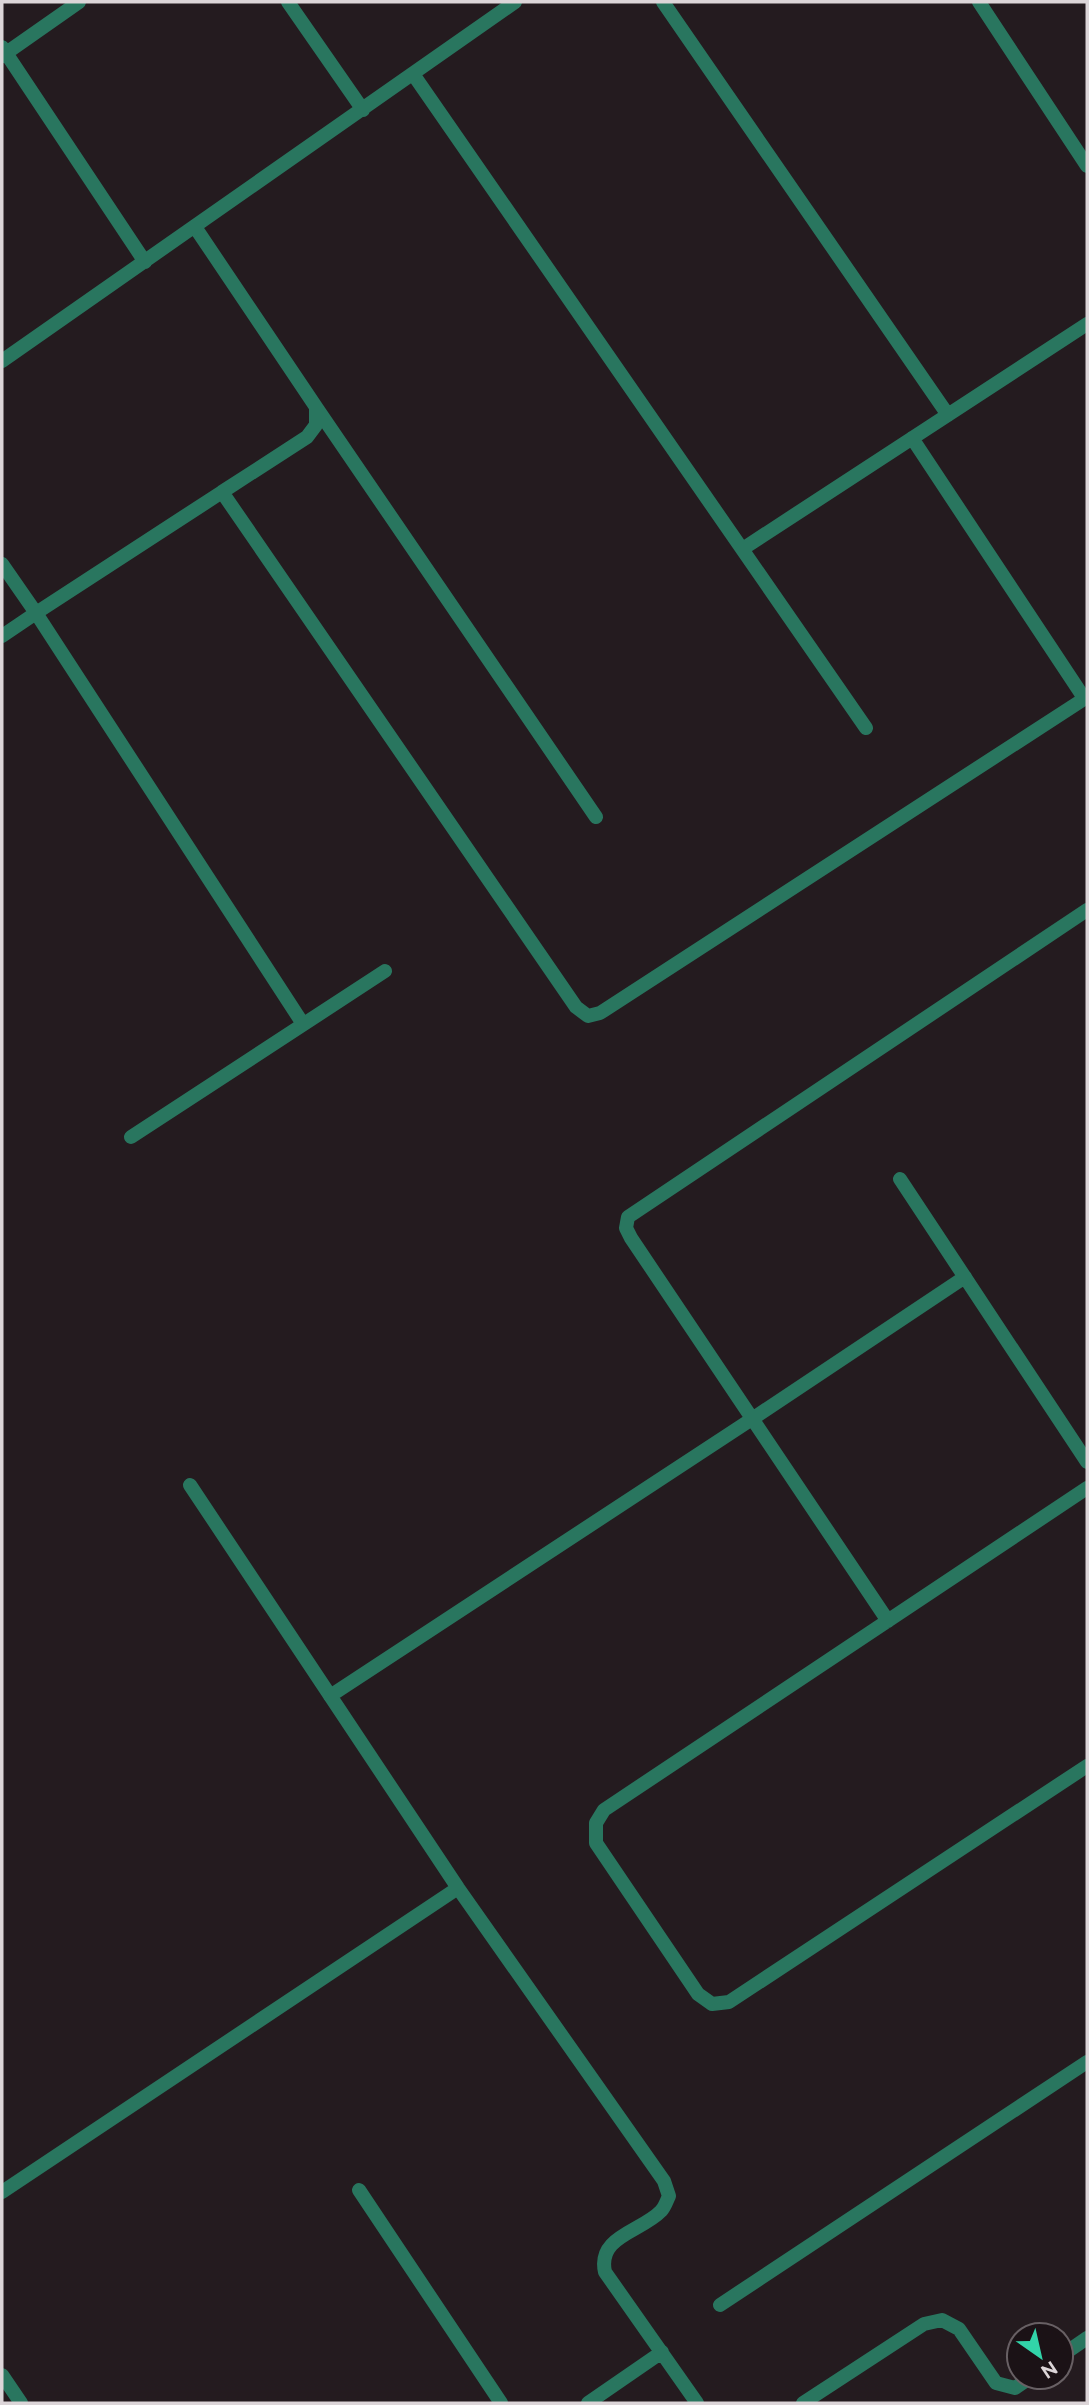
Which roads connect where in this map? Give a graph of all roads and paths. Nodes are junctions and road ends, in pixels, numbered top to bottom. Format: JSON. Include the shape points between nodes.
{"nodes":[{"id":1,"x":79,"y":2,"type":"edge"},
{"id":2,"x":288,"y":2,"type":"edge"},
{"id":3,"x":515,"y":2,"type":"edge"},
{"id":4,"x":663,"y":2,"type":"edge"},
{"id":5,"x":979,"y":2,"type":"edge"},
{"id":6,"x":3,"y":52,"type":"edge"},
{"id":7,"x":413,"y":74,"type":"junction"},
{"id":8,"x":363,"y":110,"type":"junction"},
{"id":9,"x":1087,"y":166,"type":"edge"},
{"id":10,"x":195,"y":227,"type":"junction"},
{"id":11,"x":145,"y":262,"type":"junction"},
{"id":12,"x":1087,"y":324,"type":"edge"},
{"id":13,"x":2,"y":361,"type":"edge"},
{"id":14,"x":316,"y":407,"type":"junction"},
{"id":15,"x":948,"y":415,"type":"junction"},
{"id":16,"x":912,"y":438,"type":"junction"},
{"id":17,"x":222,"y":492,"type":"junction"},
{"id":18,"x":744,"y":548,"type":"junction"},
{"id":19,"x":2,"y":564,"type":"edge"},
{"id":20,"x":36,"y":613,"type":"junction"},
{"id":21,"x":2,"y":636,"type":"edge"},
{"id":22,"x":1086,"y":698,"type":"edge"},
{"id":23,"x":866,"y":727,"type":"dead end"},
{"id":24,"x":596,"y":817,"type":"dead end"},
{"id":25,"x":1087,"y":910,"type":"edge"},
{"id":26,"x":385,"y":971,"type":"dead end"},
{"id":27,"x":303,"y":1024,"type":"junction"},
{"id":28,"x":131,"y":1137,"type":"dead end"},
{"id":29,"x":900,"y":1179,"type":"dead end"},
{"id":30,"x":965,"y":1277,"type":"junction"},
{"id":31,"x":752,"y":1419,"type":"junction"},
{"id":32,"x":1087,"y":1462,"type":"edge"},
{"id":33,"x":190,"y":1485,"type":"dead end"},
{"id":34,"x":1087,"y":1488,"type":"edge"},
{"id":35,"x":888,"y":1621,"type":"junction"},
{"id":36,"x":330,"y":1696,"type":"junction"},
{"id":37,"x":1087,"y":1766,"type":"edge"},
{"id":38,"x":458,"y":1888,"type":"junction"},
{"id":39,"x":1087,"y":2062,"type":"edge"},
{"id":40,"x":359,"y":2190,"type":"dead end"},
{"id":41,"x":2,"y":2192,"type":"edge"},
{"id":42,"x":720,"y":2305,"type":"dead end"},
{"id":43,"x":662,"y":2352,"type":"junction"},
{"id":44,"x":2,"y":2375,"type":"edge"},
{"id":45,"x":1005,"y":2386,"type":"edge"},
{"id":46,"x":592,"y":2402,"type":"edge"},
{"id":47,"x":21,"y":2403,"type":"edge"},
{"id":48,"x":501,"y":2403,"type":"edge"},
{"id":49,"x":698,"y":2403,"type":"edge"},
{"id":50,"x":803,"y":2403,"type":"edge"}],
"edges":[{"from":1,"to":6,"type":"street"},
{"from":2,"to":8,"type":"street"},
{"from":3,"to":7,"type":"street"},
{"from":4,"to":15,"type":"street"},
{"from":5,"to":9,"type":"street"},
{"from":6,"to":11,"type":"street"},
{"from":7,"to":8,"type":"street"},
{"from":7,"to":18,"type":"street"},
{"from":8,"to":10,"type":"street"},
{"from":10,"to":11,"type":"street"},
{"from":10,"to":14,"type":"street"},
{"from":11,"to":13,"type":"street"},
{"from":12,"to":15,"type":"street"},
{"from":14,"to":17,"type":"street","via":[[316,425],[307,437]]},
{"from":14,"to":24,"type":"street"},
{"from":15,"to":16,"type":"street"},
{"from":16,"to":18,"type":"street"},
{"from":16,"to":22,"type":"street"},
{"from":17,"to":20,"type":"street"},
{"from":17,"to":22,"type":"street","via":[[576,1007],[588,1016],[600,1013]]},
{"from":18,"to":23,"type":"street"},
{"from":19,"to":20,"type":"street"},
{"from":20,"to":21,"type":"street"},
{"from":20,"to":27,"type":"street"},
{"from":25,"to":31,"type":"street","via":[[628,1217],[626,1228],[631,1238]]},
{"from":26,"to":27,"type":"street"},
{"from":27,"to":28,"type":"street"},
{"from":29,"to":30,"type":"street"},
{"from":30,"to":31,"type":"street"},
{"from":30,"to":32,"type":"street"},
{"from":31,"to":35,"type":"street"},
{"from":31,"to":36,"type":"street"},
{"from":33,"to":36,"type":"street"},
{"from":34,"to":35,"type":"street"},
{"from":35,"to":37,"type":"street","via":[[604,1810],[596,1823],[596,1843],[698,1994],[712,2004],[729,2003]]},
{"from":36,"to":38,"type":"street"},
{"from":38,"to":41,"type":"street"},
{"from":38,"to":43,"type":"street","via":[[664,2181],[669,2196],[662,2210],[608,2247],[602,2259],[605,2272]]},
{"from":39,"to":42,"type":"street"},
{"from":40,"to":48,"type":"street"},
{"from":43,"to":46,"type":"street"},
{"from":43,"to":49,"type":"street"},
{"from":44,"to":47,"type":"street"},
{"from":45,"to":50,"type":"street","via":[[996,2383],[959,2329],[942,2320],[925,2324]]}]}
